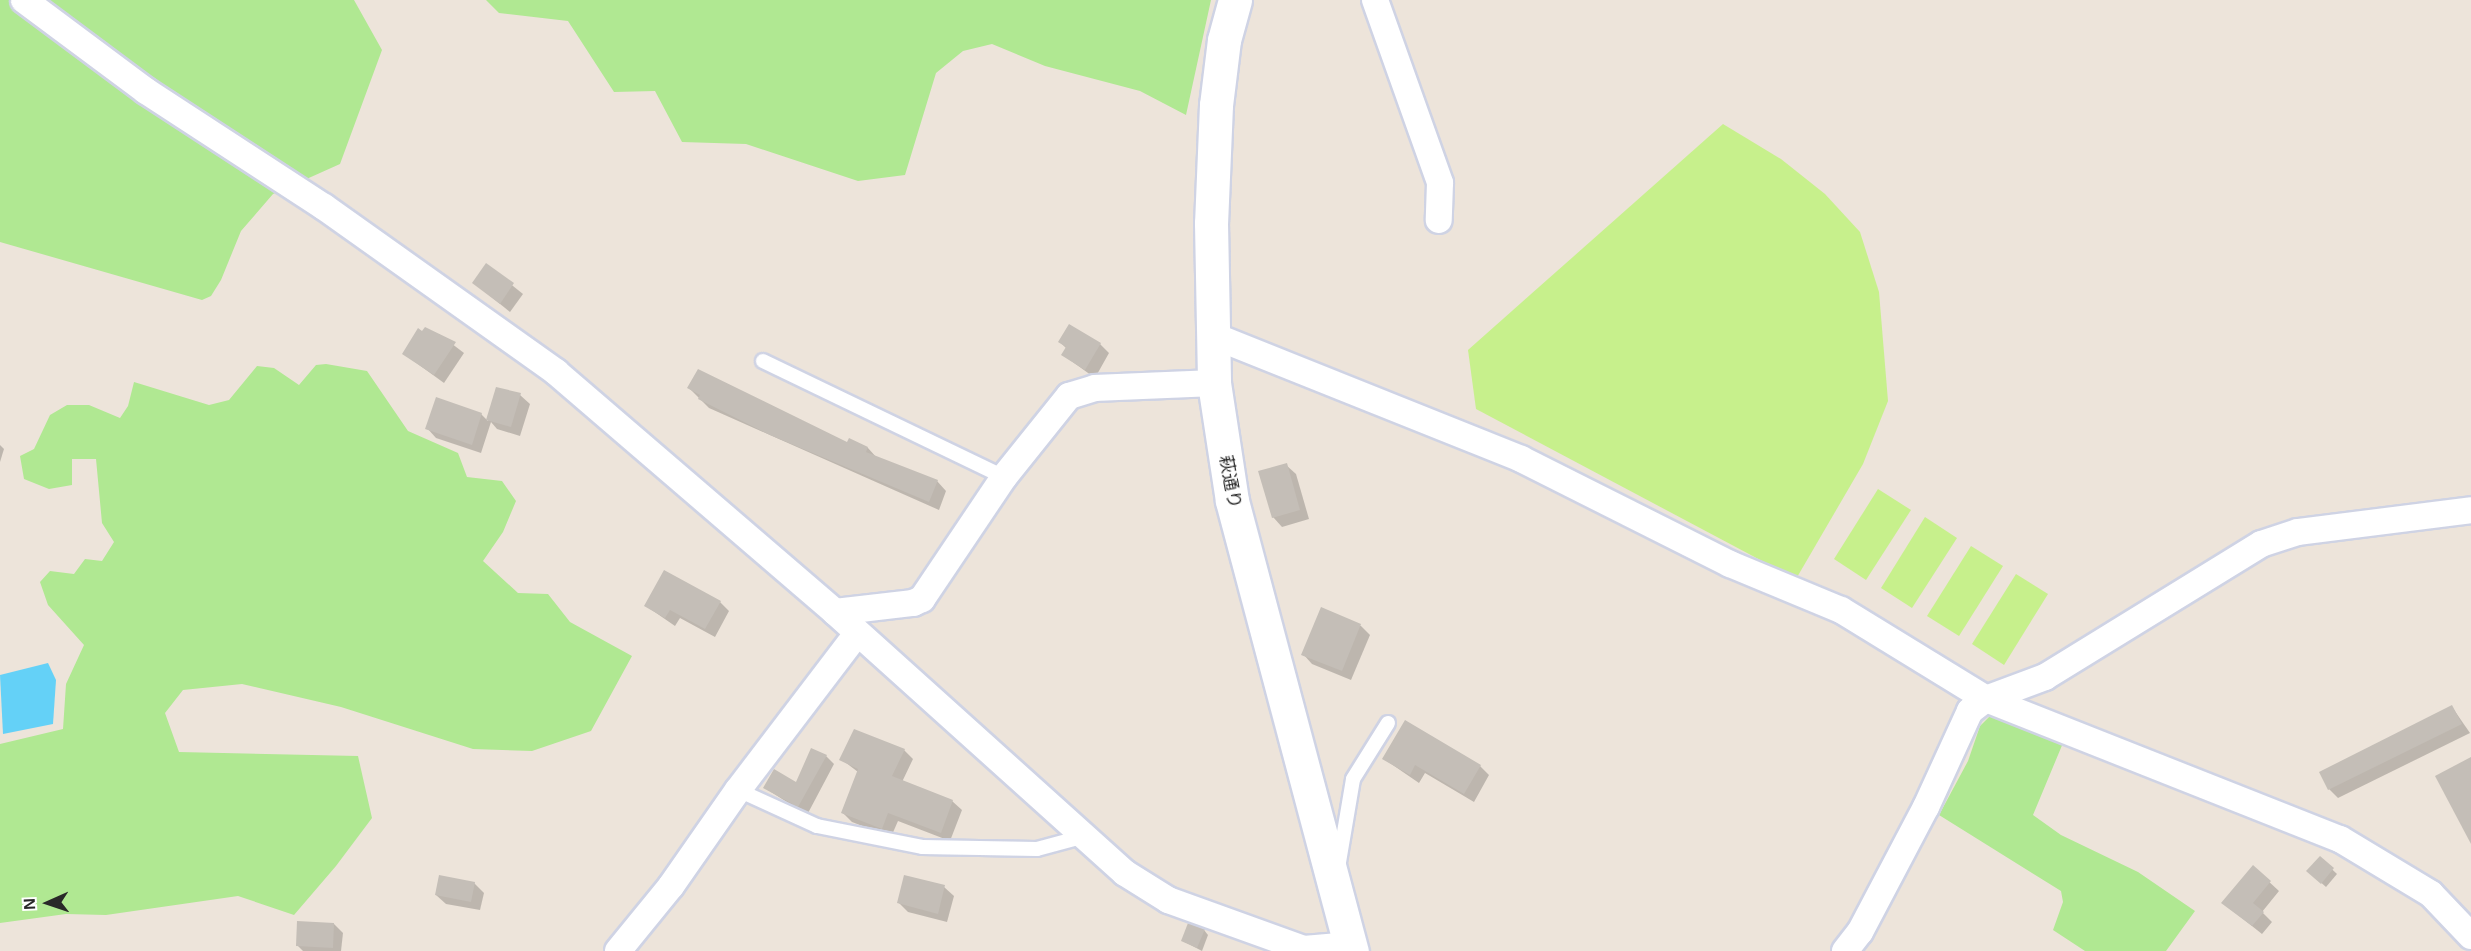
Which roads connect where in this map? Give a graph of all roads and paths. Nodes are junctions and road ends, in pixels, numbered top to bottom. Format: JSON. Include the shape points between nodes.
{"nodes":[{"id":1,"x":24,"y":0,"type":"edge"},
{"id":2,"x":1235,"y":0,"type":"edge"},
{"id":3,"x":1375,"y":0,"type":"edge"},
{"id":4,"x":1439,"y":220,"type":"dead end"},
{"id":5,"x":1214,"y":336,"type":"junction"},
{"id":6,"x":762,"y":361,"type":"dead end"},
{"id":7,"x":1214,"y":384,"type":"junction"},
{"id":8,"x":1004,"y":477,"type":"junction"},
{"id":9,"x":2471,"y":510,"type":"edge"},
{"id":10,"x":835,"y":612,"type":"junction"},
{"id":11,"x":857,"y":634,"type":"junction"},
{"id":12,"x":1986,"y":699,"type":"junction"},
{"id":13,"x":1389,"y":723,"type":"dead end"},
{"id":14,"x":738,"y":790,"type":"junction"},
{"id":15,"x":1085,"y":836,"type":"junction"},
{"id":16,"x":1334,"y":880,"type":"junction"},
{"id":17,"x":2471,"y":936,"type":"edge"},
{"id":18,"x":1352,"y":948,"type":"edge"},
{"id":19,"x":618,"y":951,"type":"edge"},
{"id":20,"x":1319,"y":951,"type":"edge"},
{"id":21,"x":1845,"y":951,"type":"edge"}],
"edges":[{"from":1,"to":10,"type":"street","via":[[146,91],[324,207],[556,372]]},
{"from":2,"to":5,"type":"street","name":"萩通り","via":[[1224,40],[1216,105],[1211,224]]},
{"from":3,"to":4,"type":"street","via":[[1440,183]]},
{"from":5,"to":7,"type":"street","name":"萩通り"},
{"from":5,"to":12,"type":"street","via":[[1521,459],[1730,564],[1841,610]]},
{"from":6,"to":8,"type":"lane"},
{"from":7,"to":8,"type":"street","via":[[1095,388],[1069,396]]},
{"from":7,"to":16,"type":"street","name":"萩通り","via":[[1232,501]]},
{"from":8,"to":10,"type":"street","via":[[922,599]]},
{"from":9,"to":12,"type":"street","via":[[2298,532],[2261,544],[2044,677]]},
{"from":10,"to":11,"type":"street"},
{"from":11,"to":14,"type":"street"},
{"from":11,"to":15,"type":"street"},
{"from":12,"to":17,"type":"street","via":[[2340,839],[2431,894]]},
{"from":12,"to":21,"type":"street","via":[[1970,711],[1915,828],[1860,932]]},
{"from":13,"to":16,"type":"lane","via":[[1353,779]]},
{"from":14,"to":15,"type":"lane","via":[[817,826],[922,847],[1037,849]]},
{"from":14,"to":19,"type":"street","via":[[671,886]]},
{"from":15,"to":20,"type":"street","via":[[1125,873],[1168,900]]},
{"from":16,"to":18,"type":"street","name":"萩通り"},
{"from":18,"to":20,"type":"street"}]}
